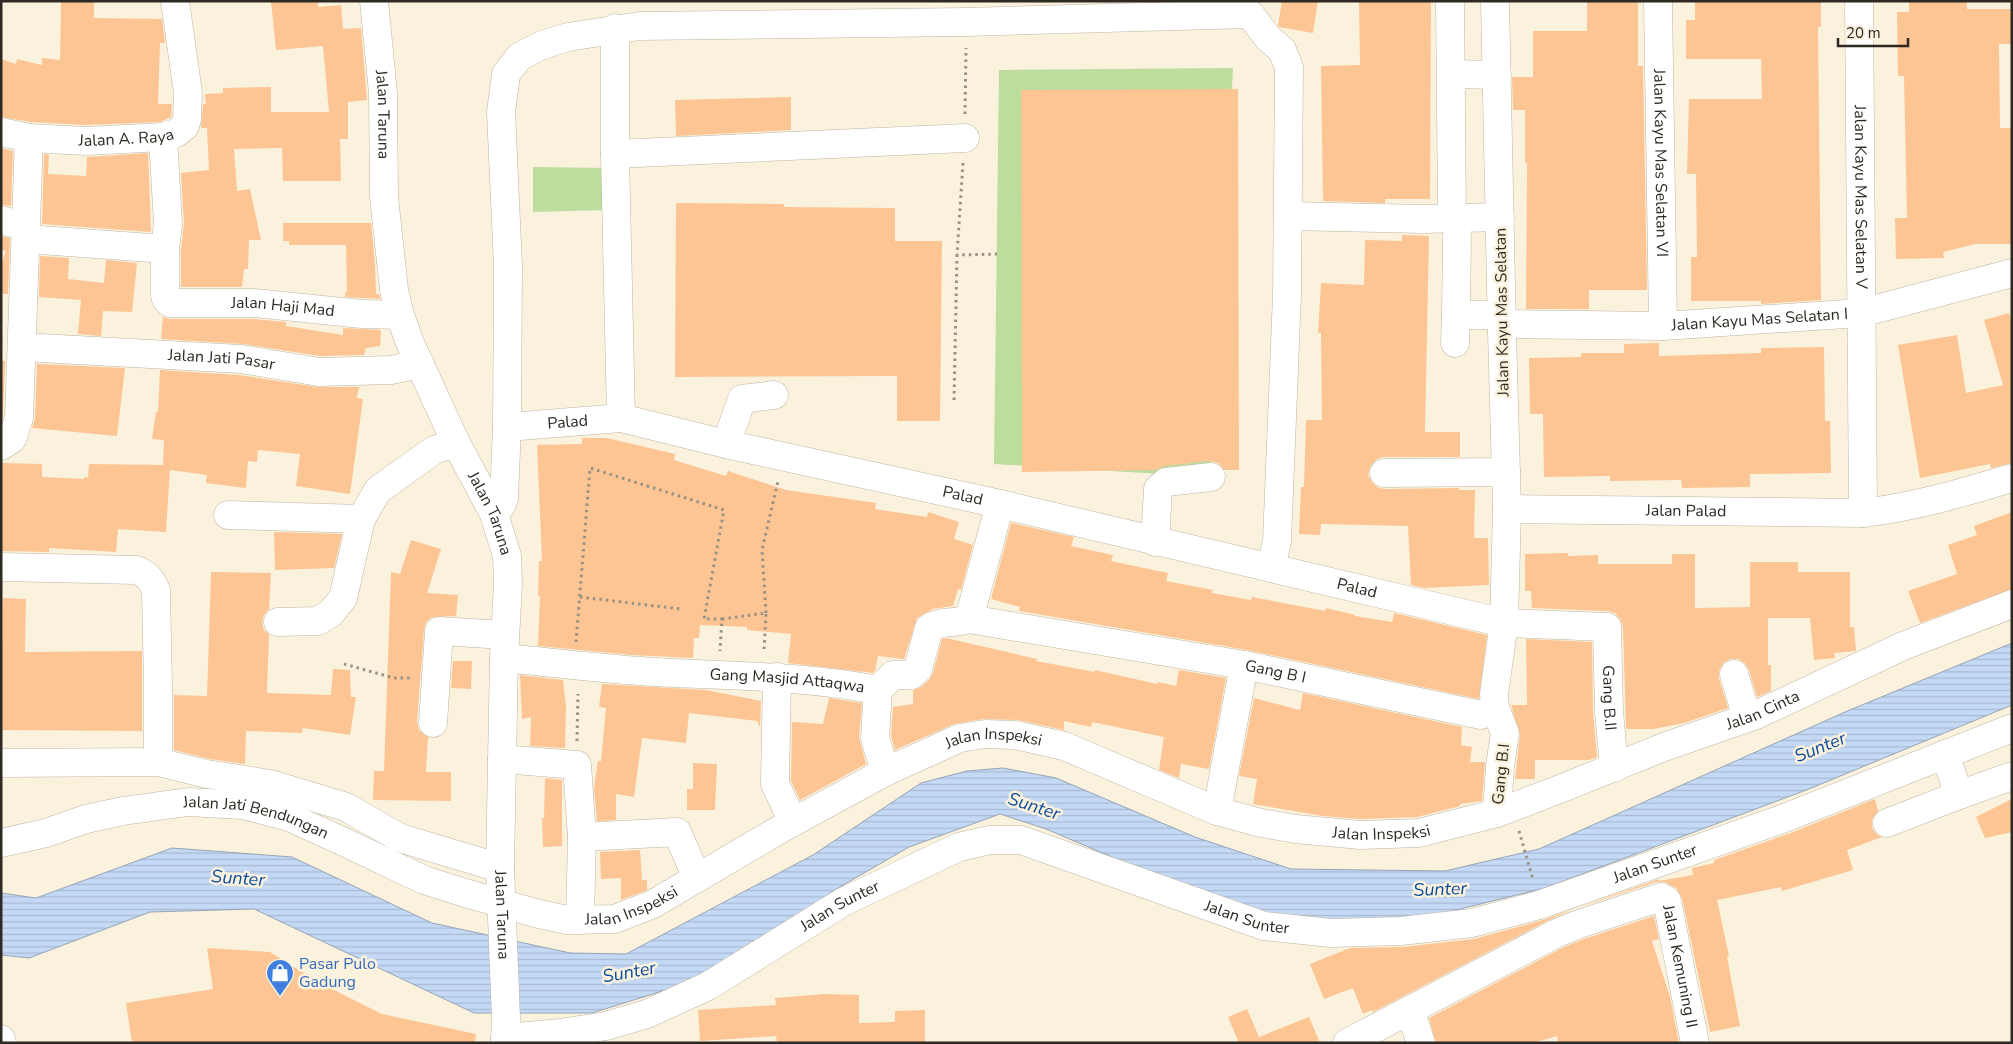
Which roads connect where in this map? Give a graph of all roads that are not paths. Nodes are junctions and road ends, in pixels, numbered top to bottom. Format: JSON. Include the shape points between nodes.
{"nodes":[{"id":1,"x":175,"y":1,"type":"edge"},
{"id":2,"x":374,"y":1,"type":"edge"},
{"id":3,"x":1450,"y":1,"type":"edge"},
{"id":4,"x":1495,"y":1,"type":"edge"},
{"id":5,"x":1658,"y":1,"type":"edge"},
{"id":6,"x":1859,"y":1,"type":"edge"},
{"id":7,"x":1250,"y":8,"type":"edge"},
{"id":8,"x":967,"y":12,"type":"edge"},
{"id":9,"x":665,"y":13,"type":"edge"},
{"id":10,"x":615,"y":28,"type":"junction"},
{"id":11,"x":1451,"y":74,"type":"junction"},
{"id":12,"x":1497,"y":75,"type":"junction"},
{"id":13,"x":1,"y":132,"type":"edge"},
{"id":14,"x":163,"y":137,"type":"junction"},
{"id":15,"x":29,"y":138,"type":"junction"},
{"id":16,"x":965,"y":138,"type":"dead end"},
{"id":17,"x":615,"y":154,"type":"junction"},
{"id":18,"x":1288,"y":216,"type":"junction"},
{"id":19,"x":1500,"y":216,"type":"junction"},
{"id":20,"x":1454,"y":228,"type":"junction"},
{"id":21,"x":17,"y":229,"type":"edge"},
{"id":22,"x":165,"y":249,"type":"junction"},
{"id":23,"x":2012,"y":272,"type":"edge"},
{"id":24,"x":1861,"y":313,"type":"junction"},
{"id":25,"x":400,"y":315,"type":"junction"},
{"id":26,"x":1456,"y":315,"type":"junction"},
{"id":27,"x":1502,"y":319,"type":"junction"},
{"id":28,"x":1664,"y":326,"type":"junction"},
{"id":29,"x":1455,"y":343,"type":"dead end"},
{"id":30,"x":22,"y":347,"type":"junction"},
{"id":31,"x":420,"y":364,"type":"junction"},
{"id":32,"x":774,"y":395,"type":"dead end"},
{"id":33,"x":621,"y":418,"type":"junction"},
{"id":34,"x":507,"y":428,"type":"junction"},
{"id":35,"x":456,"y":443,"type":"junction"},
{"id":36,"x":726,"y":444,"type":"junction"},
{"id":37,"x":1,"y":446,"type":"edge"},
{"id":38,"x":1506,"y":472,"type":"junction"},
{"id":39,"x":1384,"y":473,"type":"dead end"},
{"id":40,"x":1211,"y":477,"type":"dead end"},
{"id":41,"x":2012,"y":478,"type":"edge"},
{"id":42,"x":1000,"y":504,"type":"junction"},
{"id":43,"x":1508,"y":509,"type":"junction"},
{"id":44,"x":1863,"y":513,"type":"junction"},
{"id":45,"x":494,"y":514,"type":"junction"},
{"id":46,"x":228,"y":515,"type":"dead end"},
{"id":47,"x":361,"y":519,"type":"junction"},
{"id":48,"x":1155,"y":542,"type":"junction"},
{"id":49,"x":1,"y":567,"type":"edge"},
{"id":50,"x":1271,"y":568,"type":"junction"},
{"id":51,"x":2012,"y":604,"type":"edge"},
{"id":52,"x":969,"y":619,"type":"junction"},
{"id":53,"x":278,"y":622,"type":"dead end"},
{"id":54,"x":1504,"y":623,"type":"junction"},
{"id":55,"x":1608,"y":627,"type":"joint"},
{"id":56,"x":504,"y":647,"type":"junction"},
{"id":57,"x":1244,"y":665,"type":"junction"},
{"id":58,"x":1734,"y":674,"type":"dead end"},
{"id":59,"x":770,"y":676,"type":"junction"},
{"id":60,"x":878,"y":690,"type":"junction"},
{"id":61,"x":1495,"y":708,"type":"junction"},
{"id":62,"x":1747,"y":718,"type":"junction"},
{"id":63,"x":433,"y":723,"type":"dead end"},
{"id":64,"x":2012,"y":728,"type":"edge"},
{"id":65,"x":1945,"y":754,"type":"junction"},
{"id":66,"x":502,"y":759,"type":"junction"},
{"id":67,"x":158,"y":762,"type":"junction"},
{"id":68,"x":1,"y":763,"type":"edge"},
{"id":69,"x":1614,"y":768,"type":"junction"},
{"id":70,"x":885,"y":772,"type":"junction"},
{"id":71,"x":2012,"y":776,"type":"edge"},
{"id":72,"x":1960,"y":795,"type":"junction"},
{"id":73,"x":1504,"y":810,"type":"junction"},
{"id":74,"x":1217,"y":811,"type":"junction"},
{"id":75,"x":793,"y":822,"type":"junction"},
{"id":76,"x":1887,"y":823,"type":"dead end"},
{"id":77,"x":582,"y":838,"type":"junction"},
{"id":78,"x":1,"y":842,"type":"edge"},
{"id":79,"x":500,"y":868,"type":"junction"},
{"id":80,"x":697,"y":878,"type":"junction"},
{"id":81,"x":502,"y":912,"type":"junction"},
{"id":82,"x":580,"y":920,"type":"junction"},
{"id":83,"x":1410,"y":1010,"type":"junction"},
{"id":84,"x":505,"y":1033,"type":"edge"},
{"id":85,"x":1,"y":1039,"type":"edge"},
{"id":86,"x":2,"y":1043,"type":"edge"},
{"id":87,"x":1347,"y":1043,"type":"edge"},
{"id":88,"x":1421,"y":1043,"type":"edge"},
{"id":89,"x":1695,"y":1043,"type":"edge"}],
"edges":[{"from":1,"to":14,"type":"street","name":"Jalan A. Raya","via":[[188,93],[187,119],[185,126],[176,133]]},
{"from":2,"to":25,"type":"street","name":"Jalan Taruna","via":[[383,93],[384,197],[394,290]]},
{"from":3,"to":11,"type":"street"},
{"from":4,"to":12,"type":"street","name":"Jalan Kayu Mas Selatan"},
{"from":5,"to":28,"type":"street","name":"Jalan Kayu Mas Selatan VI"},
{"from":6,"to":24,"type":"street","name":"Jalan Kayu Mas Selatan V"},
{"from":7,"to":8,"type":"street"},
{"from":7,"to":18,"type":"street","via":[[1268,38],[1282,50],[1289,67]]},
{"from":8,"to":9,"type":"street"},
{"from":9,"to":10,"type":"street"},
{"from":10,"to":17,"type":"street"},
{"from":10,"to":34,"type":"street","via":[[542,45],[519,56],[506,74],[501,112],[508,266]]},
{"from":11,"to":12,"type":"street"},
{"from":11,"to":20,"type":"street"},
{"from":12,"to":19,"type":"street","name":"Jalan Kayu Mas Selatan"},
{"from":13,"to":15,"type":"street","name":"Jalan A. Raya"},
{"from":14,"to":15,"type":"street","name":"Jalan A. Raya","via":[[86,141]]},
{"from":14,"to":22,"type":"street","via":[[168,224]]},
{"from":15,"to":21,"type":"street"},
{"from":16,"to":17,"type":"street"},
{"from":17,"to":33,"type":"street"},
{"from":18,"to":20,"type":"street"},
{"from":18,"to":50,"type":"street","via":[[1277,540]]},
{"from":19,"to":20,"type":"street"},
{"from":19,"to":27,"type":"street","name":"Jalan Kayu Mas Selatan"},
{"from":20,"to":26,"type":"street"},
{"from":21,"to":22,"type":"street"},
{"from":21,"to":30,"type":"street"},
{"from":22,"to":25,"type":"street","name":"Jalan Haji Mad","via":[[166,300],[170,303],[254,303]]},
{"from":23,"to":24,"type":"street","name":"Jalan Kayu Mas Selatan I"},
{"from":24,"to":28,"type":"street","name":"Jalan Kayu Mas Selatan I"},
{"from":24,"to":44,"type":"street","name":"Jalan Kayu Mas Selatan V"},
{"from":25,"to":31,"type":"street","name":"Jalan Taruna"},
{"from":26,"to":27,"type":"street","name":"Jalan Kayu Mas Selatan I"},
{"from":26,"to":29,"type":"street"},
{"from":27,"to":28,"type":"street","name":"Jalan Kayu Mas Selatan I"},
{"from":27,"to":38,"type":"street","name":"Jalan Kayu Mas Selatan"},
{"from":30,"to":31,"type":"street","name":"Jalan Jati Pasar","via":[[241,359],[319,372],[391,370]]},
{"from":30,"to":37,"type":"street","via":[[19,418],[12,440]]},
{"from":31,"to":35,"type":"street","name":"Jalan Taruna"},
{"from":32,"to":36,"type":"street","via":[[742,399]]},
{"from":33,"to":34,"type":"street","name":"Palad"},
{"from":33,"to":36,"type":"street","name":"Palad"},
{"from":34,"to":45,"type":"street","via":[[504,498]]},
{"from":35,"to":45,"type":"street","name":"Jalan Taruna"},
{"from":35,"to":47,"type":"street","via":[[434,450],[378,490]]},
{"from":36,"to":42,"type":"street","name":"Palad"},
{"from":38,"to":39,"type":"street"},
{"from":38,"to":43,"type":"street","name":"Jalan Kayu Mas Selatan"},
{"from":40,"to":48,"type":"street","via":[[1166,482],[1158,489]]},
{"from":41,"to":44,"type":"street","name":"Jalan Palad","via":[[1944,498]]},
{"from":42,"to":48,"type":"street","name":"Palad"},
{"from":42,"to":52,"type":"street"},
{"from":43,"to":44,"type":"street","name":"Jalan Palad"},
{"from":43,"to":54,"type":"street","name":"Jalan Kayu Mas Selatan"},
{"from":45,"to":56,"type":"street","name":"Jalan Taruna","via":[[506,556],[508,584]]},
{"from":46,"to":47,"type":"street"},
{"from":47,"to":53,"type":"street","via":[[343,598],[318,621]]},
{"from":48,"to":50,"type":"street","name":"Palad"},
{"from":49,"to":67,"type":"street","via":[[136,570],[151,579],[156,590]]},
{"from":50,"to":54,"type":"street","name":"Palad"},
{"from":51,"to":62,"type":"street","name":"Jalan Cinta","via":[[1903,646]]},
{"from":52,"to":57,"type":"street","name":"Gang B I"},
{"from":52,"to":60,"type":"street","name":"Gang Masjid Attaqwa","via":[[929,628],[918,669],[911,675],[893,675]]},
{"from":54,"to":55,"type":"street","name":"Palad"},
{"from":54,"to":61,"type":"street"},
{"from":55,"to":69,"type":"street","name":"Gang B.II","via":[[1609,711]]},
{"from":56,"to":59,"type":"street","name":"Gang Masjid Attaqwa","via":[[574,665]]},
{"from":56,"to":63,"type":"street","name":"Gang Masjid Attaqwa","via":[[439,631]]},
{"from":56,"to":66,"type":"street","name":"Jalan Taruna"},
{"from":57,"to":61,"type":"street","name":"Gang B I","via":[[1482,715]]},
{"from":57,"to":74,"type":"street"},
{"from":58,"to":62,"type":"street"},
{"from":59,"to":60,"type":"street","name":"Gang Masjid Attaqwa"},
{"from":59,"to":75,"type":"street","via":[[775,784]]},
{"from":60,"to":70,"type":"street","via":[[875,738]]},
{"from":61,"to":73,"type":"street","name":"Gang B.I","via":[[1506,733],[1500,766]]},
{"from":62,"to":69,"type":"street","name":"Jalan Cinta"},
{"from":64,"to":65,"type":"street","name":"Jalan Sunter"},
{"from":65,"to":72,"type":"street"},
{"from":65,"to":84,"type":"street","name":"Jalan Sunter","via":[[1782,820],[1539,905],[1472,923],[1401,931],[1331,933],[1264,926],[1021,840],[990,840],[959,847],[843,902],[708,986],[646,1014],[606,1026]]},
{"from":66,"to":77,"type":"street","via":[[577,764]]},
{"from":66,"to":79,"type":"street","name":"Jalan Taruna"},
{"from":67,"to":68,"type":"street"},
{"from":67,"to":79,"type":"street","via":[[270,784],[312,796],[346,807],[400,838]]},
{"from":69,"to":73,"type":"street","name":"Jalan Cinta"},
{"from":70,"to":74,"type":"street","name":"Jalan Inspeksi","via":[[960,738],[984,734],[1015,735],[1064,746]]},
{"from":70,"to":75,"type":"street","name":"Jalan Inspeksi"},
{"from":71,"to":72,"type":"street"},
{"from":72,"to":76,"type":"street"},
{"from":73,"to":74,"type":"street","name":"Jalan Inspeksi","via":[[1419,833],[1360,835],[1296,829]]},
{"from":75,"to":80,"type":"street","name":"Jalan Inspeksi"},
{"from":77,"to":80,"type":"street","via":[[677,832]]},
{"from":77,"to":82,"type":"street"},
{"from":78,"to":81,"type":"street","name":"Jalan Jati Bendungan","via":[[132,810],[188,802],[243,805],[289,817],[424,880]]},
{"from":79,"to":81,"type":"street","name":"Jalan Taruna"},
{"from":80,"to":82,"type":"street","name":"Jalan Inspeksi","via":[[653,904],[615,919]]},
{"from":81,"to":82,"type":"street","name":"Jalan Inspeksi"},
{"from":81,"to":84,"type":"street","name":"Jalan Taruna"},
{"from":83,"to":87,"type":"street"},
{"from":83,"to":88,"type":"street"},
{"from":83,"to":89,"type":"street","name":"Jalan Kemuning II","via":[[1555,934],[1661,897],[1666,901]]},
{"from":85,"to":86,"type":"street"}]}
